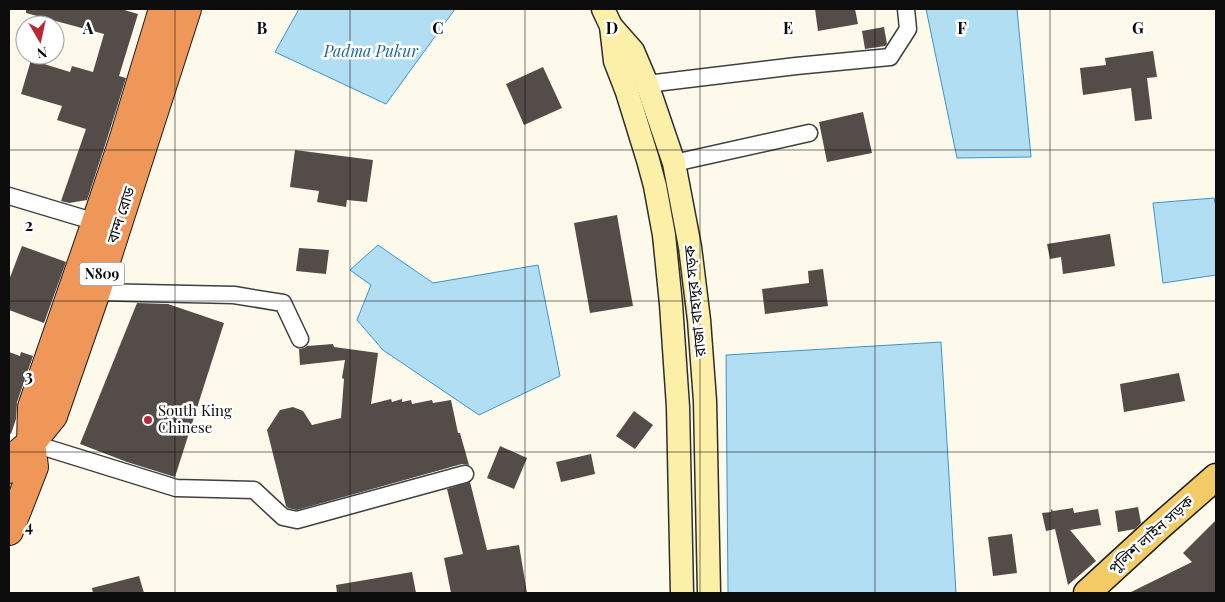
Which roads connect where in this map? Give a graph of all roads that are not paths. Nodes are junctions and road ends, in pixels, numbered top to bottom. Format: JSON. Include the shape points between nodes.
{"nodes":[{"id":1,"x":163,"y":9,"type":"edge"},
{"id":2,"x":187,"y":9,"type":"edge"},
{"id":3,"x":906,"y":9,"type":"edge"},
{"id":4,"x":607,"y":18,"type":"edge"},
{"id":5,"x":647,"y":84,"type":"junction"},
{"id":6,"x":809,"y":133,"type":"dead end"},
{"id":7,"x":674,"y":163,"type":"junction"},
{"id":8,"x":9,"y":196,"type":"edge"},
{"id":9,"x":96,"y":222,"type":"junction"},
{"id":10,"x":96,"y":292,"type":"junction"},
{"id":11,"x":300,"y":339,"type":"dead end"},
{"id":12,"x":31,"y":442,"type":"junction"},
{"id":13,"x":9,"y":469,"type":"edge"},
{"id":14,"x":465,"y":474,"type":"dead end"},
{"id":15,"x":1216,"y":477,"type":"edge"},
{"id":16,"x":9,"y":531,"type":"edge"},
{"id":17,"x":682,"y":593,"type":"edge"},
{"id":18,"x":709,"y":593,"type":"edge"},
{"id":19,"x":1087,"y":593,"type":"edge"}],
"edges":[{"from":1,"to":9,"type":"highway","name":"বান্দ রোড","number":"N809"},
{"from":2,"to":10,"type":"highway","name":"বান্দ রোড","number":"N809"},
{"from":3,"to":5,"type":"street","via":[[908,29],[890,57]]},
{"from":4,"to":5,"type":"main road","name":"রাজা বাহাদুর সড়ক","via":[[633,51]]},
{"from":4,"to":17,"type":"main road","name":"রাজা বাহাদুর সড়ক","via":[[615,61],[655,186],[664,235],[678,407]]},
{"from":5,"to":7,"type":"main road","name":"রাজা বাহাদুর সড়ক"},
{"from":6,"to":7,"type":"street"},
{"from":7,"to":18,"type":"main road","name":"রাজা বাহাদুর সড়ক","via":[[690,246],[699,320],[705,401]]},
{"from":8,"to":9,"type":"street"},
{"from":9,"to":12,"type":"highway","name":"বান্দ রোড","number":"N809","via":[[32,407]]},
{"from":10,"to":11,"type":"street","via":[[234,295],[283,303]]},
{"from":10,"to":12,"type":"highway","name":"বান্দ রোড","number":"N809","via":[[53,416]]},
{"from":12,"to":13,"type":"highway","name":"বান্দ রোড","number":"N809","via":[[12,460]]},
{"from":12,"to":14,"type":"street","via":[[176,488],[254,490],[283,517],[297,520]]},
{"from":12,"to":16,"type":"highway","name":"বান্দ রোড","number":"N809","via":[[34,467]]},
{"from":15,"to":19,"type":"main road","name":"পুলিশ লাইন সড়ক"}]}
